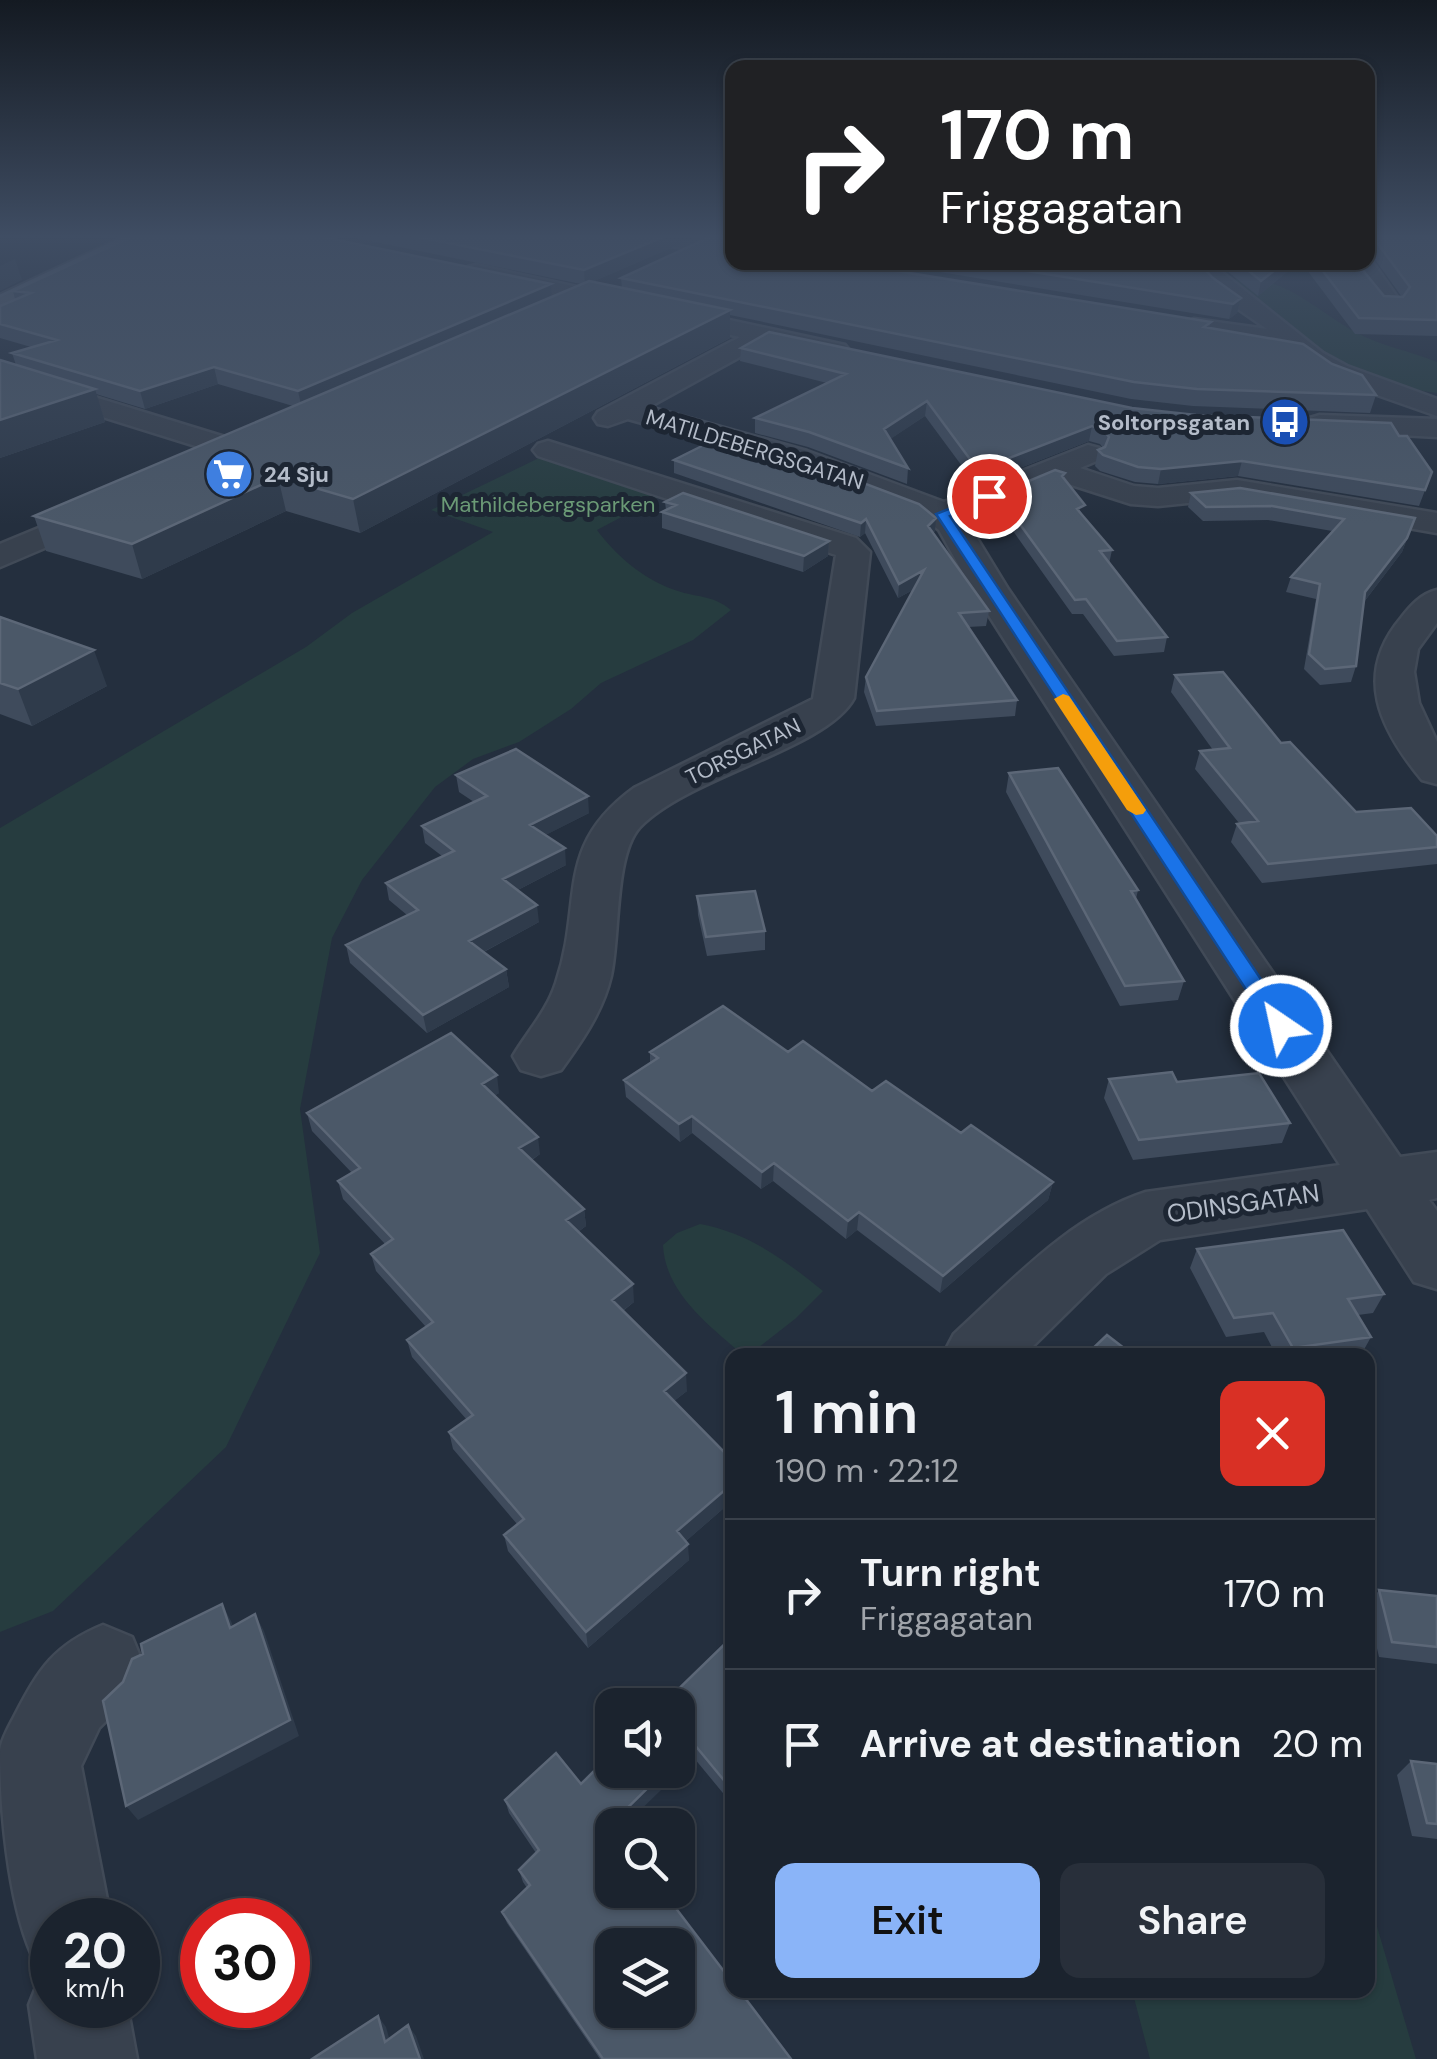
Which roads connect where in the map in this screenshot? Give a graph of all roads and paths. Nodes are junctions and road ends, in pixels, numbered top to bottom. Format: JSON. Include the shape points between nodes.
{"nodes":[{"id":1,"x":754,"y":333,"type":"edge"},
{"id":2,"x":1247,"y":333,"type":"edge"},
{"id":3,"x":1285,"y":333,"type":"edge"},
{"id":4,"x":762,"y":335,"type":"junction"},
{"id":5,"x":1295,"y":340,"type":"junction"},
{"id":6,"x":858,"y":355,"type":"edge"},
{"id":7,"x":0,"y":376,"type":"edge"},
{"id":8,"x":624,"y":409,"type":"junction"},
{"id":9,"x":1435,"y":417,"type":"edge"},
{"id":10,"x":1285,"y":422,"type":"edge"},
{"id":11,"x":1124,"y":439,"type":"edge"},
{"id":12,"x":1053,"y":469,"type":"junction"},
{"id":13,"x":190,"y":473,"type":"edge"},
{"id":14,"x":138,"y":496,"type":"edge"},
{"id":15,"x":942,"y":514,"type":"junction"},
{"id":16,"x":1437,"y":523,"type":"edge"},
{"id":17,"x":0,"y":557,"type":"edge"},
{"id":18,"x":1437,"y":601,"type":"edge"},
{"id":19,"x":1437,"y":771,"type":"edge"},
{"id":20,"x":541,"y":1056,"type":"dead end"},
{"id":21,"x":1411,"y":1178,"type":"edge"},
{"id":22,"x":1437,"y":1263,"type":"edge"},
{"id":23,"x":985,"y":1348,"type":"edge"},
{"id":24,"x":104,"y":1666,"type":"dead end"},
{"id":25,"x":60,"y":1898,"type":"edge"},
{"id":26,"x":82,"y":2028,"type":"edge"},
{"id":27,"x":87,"y":2059,"type":"edge"}],
"edges":[{"from":1,"to":4,"type":"street"},
{"from":2,"to":5,"type":"street"},
{"from":3,"to":5,"type":"street"},
{"from":4,"to":6,"type":"street"},
{"from":4,"to":8,"type":"street"},
{"from":5,"to":9,"type":"street","via":[[1338,372]]},
{"from":7,"to":13,"type":"street","via":[[253,445]]},
{"from":8,"to":15,"type":"street","name":"MATILDEBERGSGATAN","via":[[796,457]]},
{"from":8,"to":20,"type":"street","name":"TORSGATAN","via":[[548,450],[853,552],[829,707],[678,782],[622,818],[604,850],[585,982],[569,1022]]},
{"from":9,"to":10,"type":"street"},
{"from":11,"to":12,"type":"street"},
{"from":12,"to":15,"type":"street"},
{"from":12,"to":16,"type":"street","via":[[1131,495],[1238,489]]},
{"from":14,"to":17,"type":"street"},
{"from":15,"to":21,"type":"street"},
{"from":18,"to":19,"type":"street","via":[[1416,622],[1395,662],[1402,712]]},
{"from":21,"to":22,"type":"street"},
{"from":21,"to":23,"type":"street","name":"ODINSGATAN","via":[[1146,1217],[1083,1256]]},
{"from":24,"to":25,"type":"street","via":[[69,1698],[37,1763]]},
{"from":26,"to":27,"type":"street"}]}
